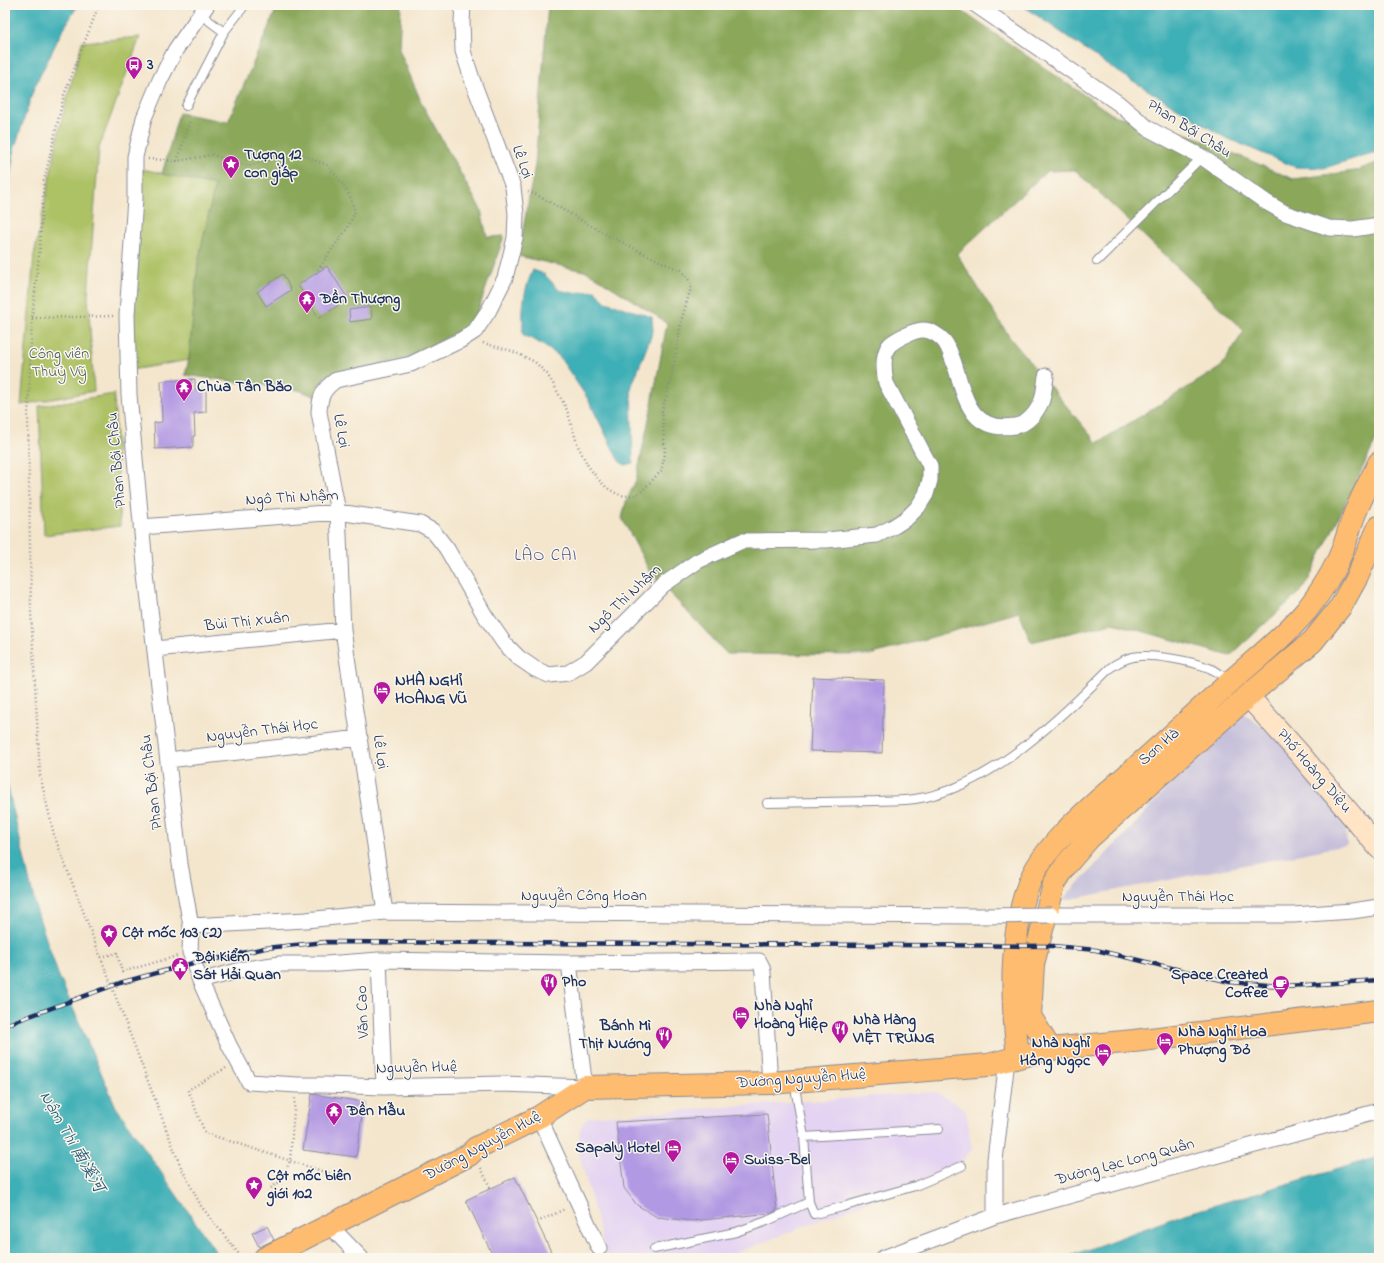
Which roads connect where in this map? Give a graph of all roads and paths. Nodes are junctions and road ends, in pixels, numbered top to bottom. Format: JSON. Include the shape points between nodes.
{"nodes":[{"id":1,"x":99,"y":5,"type":"edge"},
{"id":2,"x":245,"y":5,"type":"edge"},
{"id":3,"x":463,"y":5,"type":"edge"},
{"id":4,"x":976,"y":5,"type":"edge"},
{"id":5,"x":203,"y":10,"type":"edge"},
{"id":6,"x":224,"y":32,"type":"junction"},
{"id":7,"x":186,"y":106,"type":"dead end"},
{"id":8,"x":190,"y":121,"type":"dead end"},
{"id":9,"x":135,"y":157,"type":"junction"},
{"id":10,"x":1202,"y":157,"type":"junction"},
{"id":11,"x":177,"y":161,"type":"junction"},
{"id":12,"x":514,"y":187,"type":"junction"},
{"id":13,"x":1379,"y":225,"type":"edge"},
{"id":14,"x":1097,"y":261,"type":"dead end"},
{"id":15,"x":316,"y":273,"type":"dead end"},
{"id":16,"x":127,"y":315,"type":"junction"},
{"id":17,"x":32,"y":318,"type":"junction"},
{"id":18,"x":461,"y":340,"type":"junction"},
{"id":19,"x":1046,"y":376,"type":"dead end"},
{"id":20,"x":1379,"y":463,"type":"edge"},
{"id":21,"x":338,"y":512,"type":"junction"},
{"id":22,"x":141,"y":527,"type":"junction"},
{"id":23,"x":1379,"y":527,"type":"edge"},
{"id":24,"x":343,"y":630,"type":"junction"},
{"id":25,"x":155,"y":649,"type":"junction"},
{"id":26,"x":1231,"y":681,"type":"junction"},
{"id":27,"x":1248,"y":696,"type":"junction"},
{"id":28,"x":360,"y":738,"type":"junction"},
{"id":29,"x":168,"y":760,"type":"junction"},
{"id":30,"x":767,"y":803,"type":"dead end"},
{"id":31,"x":1379,"y":848,"type":"edge"},
{"id":32,"x":1379,"y":907,"type":"edge"},
{"id":33,"x":385,"y":912,"type":"junction"},
{"id":34,"x":977,"y":916,"type":"joint"},
{"id":35,"x":191,"y":926,"type":"junction"},
{"id":36,"x":190,"y":952,"type":"junction"},
{"id":37,"x":102,"y":957,"type":"junction"},
{"id":38,"x":379,"y":960,"type":"junction"},
{"id":39,"x":569,"y":963,"type":"junction"},
{"id":40,"x":200,"y":981,"type":"junction"},
{"id":41,"x":1379,"y":1011,"type":"edge"},
{"id":42,"x":1050,"y":1049,"type":"junction"},
{"id":43,"x":1013,"y":1058,"type":"junction"},
{"id":44,"x":794,"y":1081,"type":"junction"},
{"id":45,"x":249,"y":1082,"type":"junction"},
{"id":46,"x":770,"y":1083,"type":"junction"},
{"id":47,"x":297,"y":1085,"type":"junction"},
{"id":48,"x":384,"y":1087,"type":"junction"},
{"id":49,"x":585,"y":1087,"type":"junction"},
{"id":50,"x":1379,"y":1111,"type":"edge"},
{"id":51,"x":539,"y":1117,"type":"junction"},
{"id":52,"x":939,"y":1129,"type":"dead end"},
{"id":53,"x":804,"y":1137,"type":"junction"},
{"id":54,"x":469,"y":1155,"type":"junction"},
{"id":55,"x":290,"y":1160,"type":"junction"},
{"id":56,"x":962,"y":1166,"type":"dead end"},
{"id":57,"x":340,"y":1177,"type":"dead end"},
{"id":58,"x":271,"y":1188,"type":"dead end"},
{"id":59,"x":491,"y":1189,"type":"dead end"},
{"id":60,"x":809,"y":1202,"type":"junction"},
{"id":61,"x":578,"y":1203,"type":"junction"},
{"id":62,"x":994,"y":1216,"type":"junction"},
{"id":63,"x":537,"y":1222,"type":"dead end"},
{"id":64,"x":329,"y":1225,"type":"junction"},
{"id":65,"x":599,"y":1248,"type":"dead end"},
{"id":66,"x":654,"y":1249,"type":"dead end"},
{"id":67,"x":242,"y":1258,"type":"edge"},
{"id":68,"x":265,"y":1258,"type":"edge"},
{"id":69,"x":361,"y":1258,"type":"edge"},
{"id":70,"x":883,"y":1258,"type":"edge"}],
"edges":[{"from":1,"to":17,"type":"path","via":[[64,95],[44,181]]},
{"from":2,"to":6,"type":"lane"},
{"from":3,"to":12,"type":"street","name":"Lê Lợi","via":[[464,51],[473,82]]},
{"from":4,"to":10,"type":"street","name":"Phan Bội Châu","via":[[1118,103],[1148,128]]},
{"from":5,"to":6,"type":"lane"},
{"from":5,"to":9,"type":"street","name":"Phan Bội Châu","via":[[176,49],[160,80],[144,118]]},
{"from":6,"to":7,"type":"lane"},
{"from":8,"to":11,"type":"path"},
{"from":9,"to":11,"type":"path"},
{"from":9,"to":16,"type":"street","name":"Phan Bội Châu","via":[[135,198]]},
{"from":10,"to":13,"type":"street","name":"Phan Bội Châu","via":[[1285,213],[1329,228],[1353,229]]},
{"from":10,"to":14,"type":"lane"},
{"from":11,"to":15,"type":"path","via":[[212,155],[249,166],[276,158],[302,155],[327,165],[350,196],[355,212],[347,229]]},
{"from":12,"to":18,"type":"street","name":"Lê Lợi","via":[[515,238],[505,278],[475,331]]},
{"from":12,"to":18,"type":"path","via":[[537,195],[609,236],[681,270],[688,279],[691,288],[682,318],[671,381],[662,410],[666,454],[661,471],[646,488],[635,495],[617,494],[607,488],[588,466],[578,446],[564,404],[547,374],[535,362],[512,351]]},
{"from":16,"to":17,"type":"path"},
{"from":16,"to":22,"type":"street","name":"Phan Bội Châu","via":[[129,395]]},
{"from":17,"to":37,"type":"path","via":[[28,417],[31,604],[40,775],[54,834]]},
{"from":18,"to":21,"type":"street","name":"Lê Lợi","via":[[410,364],[336,380],[326,387],[320,399],[319,412]]},
{"from":19,"to":21,"type":"street","name":"Ngô Thì Nhậm","via":[[1042,400],[1028,421],[1007,428],[996,426],[985,423],[968,406],[949,348],[943,339],[935,333],[923,330],[899,339],[889,346],[884,369],[886,383],[930,466],[926,494],[918,507],[907,518],[877,536],[827,540],[742,541],[698,561],[663,585],[586,662],[568,674],[549,675],[535,669],[504,643],[484,614],[447,549],[433,531],[420,524]]},
{"from":20,"to":26,"type":"main road","name":"Sơn Hà","via":[[1356,512],[1342,553],[1325,584],[1307,610],[1282,637]]},
{"from":21,"to":22,"type":"street","name":"Ngô Thì Nhậm"},
{"from":21,"to":24,"type":"street","name":"Lê Lợi"},
{"from":22,"to":25,"type":"street","name":"Phan Bội Châu"},
{"from":23,"to":27,"type":"main road","name":"Sơn Hà","via":[[1342,606],[1313,641]]},
{"from":24,"to":25,"type":"street","name":"Bùi Thị Xuân"},
{"from":24,"to":28,"type":"street","name":"Lê Lợi"},
{"from":25,"to":29,"type":"street","name":"Phan Bội Châu"},
{"from":26,"to":27,"type":"main road"},
{"from":26,"to":30,"type":"lane","via":[[1209,668],[1174,659],[1133,657],[1120,661],[1110,668],[1050,725],[1008,759],[977,778],[947,791],[916,799]]},
{"from":26,"to":43,"type":"main road","name":"Sơn Hà","via":[[1085,812],[1041,860],[1028,885],[1016,932]]},
{"from":27,"to":31,"type":"street","name":"Phố Hoàng Diệu"},
{"from":27,"to":42,"type":"main road","name":"Sơn Hà","via":[[1089,838],[1054,884],[1033,964],[1030,1016]]},
{"from":28,"to":29,"type":"street","name":"Nguyễn Thái Học"},
{"from":28,"to":33,"type":"street","name":"Lê Lợi"},
{"from":29,"to":35,"type":"street","name":"Phan Bội Châu","via":[[180,864]]},
{"from":32,"to":34,"type":"street","name":"Nguyễn Thái Học","bridge":true,"via":[[1293,915]]},
{"from":33,"to":34,"type":"street","name":"Nguyễn Công Hoan"},
{"from":33,"to":35,"type":"street","name":"Nguyễn Công Hoan","via":[[306,920]]},
{"from":35,"to":36,"type":"street","name":"Phan Bội Châu"},
{"from":36,"to":37,"type":"path","via":[[122,972],[117,952]]},
{"from":36,"to":40,"type":"street"},
{"from":37,"to":67,"type":"path","via":[[180,1165],[201,1206]]},
{"from":38,"to":39,"type":"street"},
{"from":38,"to":40,"type":"street","via":[[245,968]]},
{"from":38,"to":48,"type":"street","name":"Văn Cao"},
{"from":39,"to":46,"type":"street","via":[[759,961],[763,972]]},
{"from":39,"to":49,"type":"street"},
{"from":40,"to":45,"type":"street"},
{"from":41,"to":42,"type":"main road","name":"Đường Nguyễn Huệ"},
{"from":42,"to":43,"type":"main road","name":"Đường Nguyễn Huệ"},
{"from":43,"to":44,"type":"main road","name":"Đường Nguyễn Huệ","via":[[988,1065]]},
{"from":43,"to":62,"type":"street","via":[[995,1160]]},
{"from":44,"to":46,"type":"main road","name":"Đường Nguyễn Huệ"},
{"from":44,"to":53,"type":"lane"},
{"from":45,"to":47,"type":"street","name":"Nguyễn Huệ"},
{"from":45,"to":55,"type":"path","via":[[227,1068],[188,1090],[205,1133]]},
{"from":46,"to":49,"type":"main road","name":"Đường Nguyễn Huệ"},
{"from":47,"to":48,"type":"street","name":"Nguyễn Huệ"},
{"from":47,"to":55,"type":"path"},
{"from":48,"to":49,"type":"street","name":"Nguyễn Huệ","via":[[502,1084]]},
{"from":49,"to":51,"type":"main road","name":"Đường Nguyễn Huệ"},
{"from":50,"to":62,"type":"street","name":"Đường Lạc Long Quân"},
{"from":51,"to":54,"type":"main road","name":"Đường Nguyễn Huệ","via":[[476,1148]]},
{"from":51,"to":61,"type":"street"},
{"from":52,"to":53,"type":"lane"},
{"from":53,"to":60,"type":"lane"},
{"from":54,"to":59,"type":"path","via":[[483,1170]]},
{"from":54,"to":64,"type":"main road","name":"Đường Nguyễn Huệ"},
{"from":55,"to":57,"type":"path"},
{"from":55,"to":58,"type":"path","via":[[282,1182]]},
{"from":56,"to":60,"type":"lane","via":[[915,1186],[814,1214]]},
{"from":60,"to":66,"type":"lane","via":[[736,1232]]},
{"from":61,"to":63,"type":"path"},
{"from":61,"to":65,"type":"street"},
{"from":62,"to":70,"type":"street","name":"Đường Lạc Long Quân"},
{"from":64,"to":68,"type":"main road","name":"Đường Nguyễn Huệ"},
{"from":64,"to":69,"type":"street"}]}
